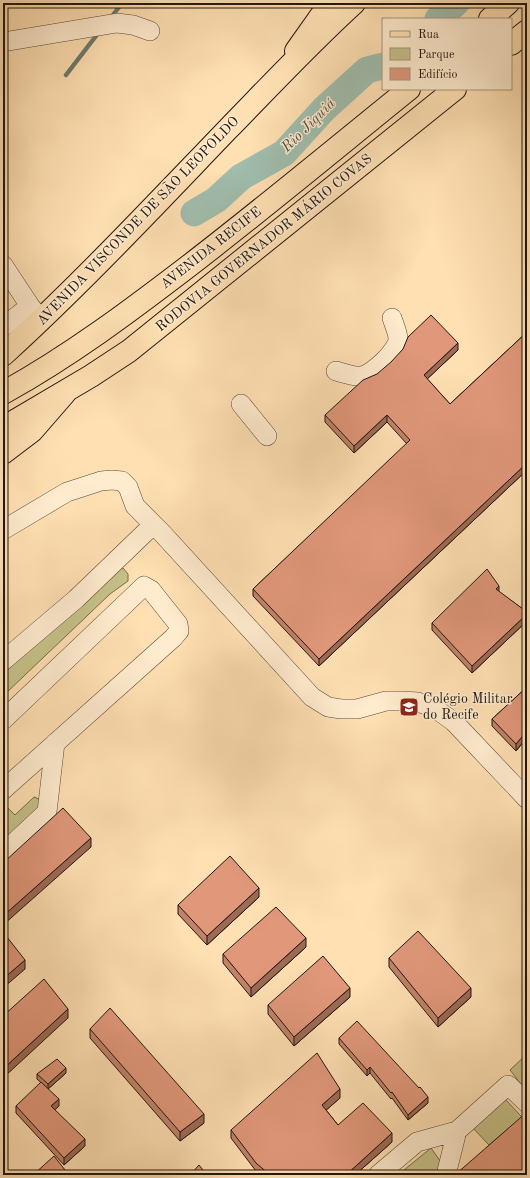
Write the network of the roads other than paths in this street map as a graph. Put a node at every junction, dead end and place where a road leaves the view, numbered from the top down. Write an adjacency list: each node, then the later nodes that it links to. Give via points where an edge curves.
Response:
1 (330, 3): 9 (main road, AVENIDA VISCONDE DE SÃO LEOPOLDO)
2 (354, 3): 9 (main road, AVENIDA VISCONDE DE SÃO LEOPOLDO)
3 (508, 3): 4 (main road)
4 (491, 18)
5 (150, 31): 7 (street, via 117,23)
6 (527, 31): 8 (main road)
7 (3, 42)
8 (512, 43)
9 (271, 84): 13 (main road, AVENIDA VISCONDE DE SÃO LEOPOLDO, via 89,274)
10 (408, 90): 19 (main road, AVENIDA RECIFE, via 124,316 40,373)
11 (454, 90): 18 (main road, RODOVIA GOVERNADOR MÁRIO COVAS, via 129,351)
12 (3, 265): 13 (street)
13 (36, 313): 15 (street); 16 (main road, AVENIDA VISCONDE DE SÃO LEOPOLDO)
14 (392, 318): 17 (street, via 398,340 395,349 372,372 362,376)
15 (3, 327)
16 (3, 355)
17 (336, 371)
18 (68, 389): 21 (main road); 23 (main road, via 32,431)
19 (3, 393)
20 (241, 404): 22 (street)
21 (3, 428)
22 (267, 436)
23 (3, 452)
24 (153, 525): 25 (street, via 135,506 126,483 112,480 67,492); 26 (street, via 76,599); 30 (street, via 312,697 328,707 341,709 357,710 386,701 402,701 418,702 436,709 454,722)
25 (3, 530)
26 (3, 661)
27 (3, 720): 28 (street, via 138,590 144,586 151,590 178,624 179,631)
28 (55, 743): 29 (street); 31 (street, via 48,812)
29 (3, 790)
30 (527, 799)
31 (3, 853)
32 (527, 1103): 33 (street, via 508,1084)
33 (457, 1131): 34 (street, via 417,1142); 35 (street)
34 (378, 1175)
35 (446, 1175)

